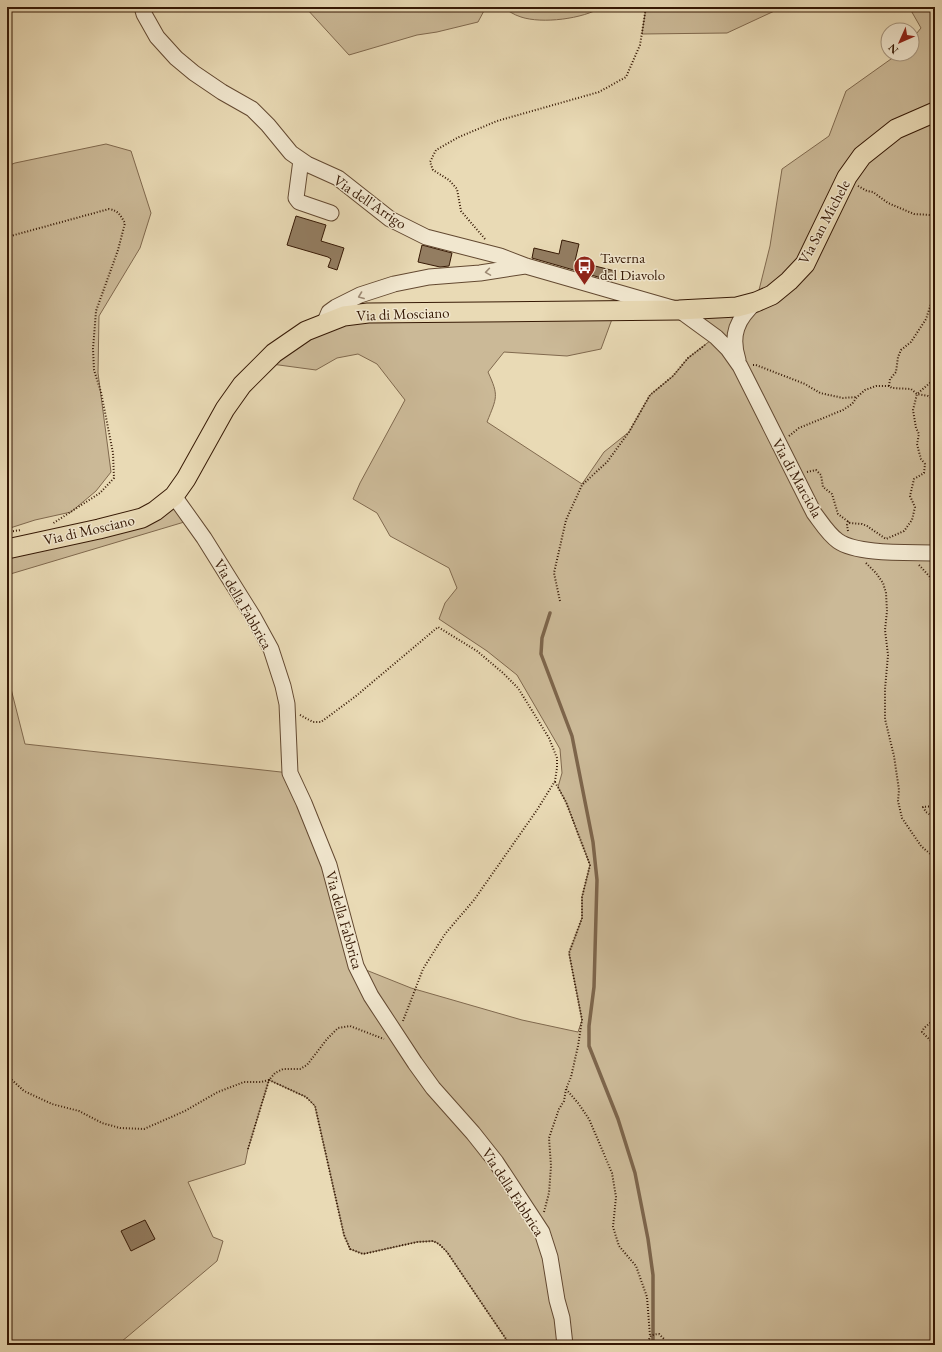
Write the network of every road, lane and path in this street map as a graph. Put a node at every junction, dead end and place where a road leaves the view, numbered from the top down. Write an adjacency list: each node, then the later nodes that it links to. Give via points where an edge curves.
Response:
1 (142, 7): 4 (street, Via dell'Arrigo, via 157,37 176,58 222,92 252,109 291,153)
2 (646, 7): 9 (path, via 640,45 626,77 599,92 497,120 436,150 430,162 433,170 449,180 457,189 461,211)
3 (935, 112): 5 (main road, Via San Michele, via 896,129 862,156)
4 (301, 160): 6 (street, via 296,198 299,202); 10 (street, Via dell'Arrigo, via 338,178 390,218 426,237 500,256)
5 (847, 177): 7 (path, via 854,185 914,214); 12 (main road, Via San Michele, via 805,264 772,295)
6 (331, 213)
7 (935, 213)
8 (7, 237): 25 (path, via 109,208 115,210 125,223 96,311 93,349 94,370 102,392 113,454 114,478 100,492)
9 (486, 239)
10 (526, 266): 13 (street, Via dell'Arrigo); 14 (street, one-way to 14, via 429,277 394,284 336,307 329,312)
11 (935, 299): 18 (path, via 911,342 901,350 896,372 890,379)
12 (756, 302): 13 (main road, Via San Michele, via 737,307); 16 (street, Via di Marciola, via 742,316 734,337 734,349)
13 (679, 310): 14 (main road, Via di Mosciano, via 368,313 344,316); 15 (street, Via di Marciola)
14 (324, 324): 24 (main road, Via di Mosciano, via 306,330 274,352 242,385)
15 (716, 337): 16 (street, Via di Marciola); 31 (path, via 688,358 650,395 629,432 607,462 582,484 566,520 554,573)
16 (740, 366): 20 (path, via 756,365 805,384 820,393 844,398); 22 (street, Via di Marciola)
17 (935, 378): 19 (path)
18 (889, 386): 19 (path, via 911,390); 20 (path, via 876,386 865,390)
19 (917, 394): 21 (path); 23 (path, via 913,417 919,434 919,452 925,464 924,473 914,479 911,488 910,496 915,507 912,520 904,531 886,539 867,526 850,523 838,514 832,494 824,487 821,475 816,470)
20 (857, 397): 22 (path, via 843,410 799,428)
21 (935, 400)
22 (778, 444): 23 (street, Via di Marciola)
23 (794, 474): 27 (street, Via di Marciola, via 814,513 828,531 838,542)
24 (174, 496): 26 (main road, Via di Mosciano, via 142,518); 32 (street, Via della Fabbrica, via 204,538 271,649)
25 (46, 528)
26 (7, 549)
27 (860, 549): 28 (street, Via di Marciola, via 876,552); 36 (path, via 865,561 883,583 886,593 885,630 888,655 885,719 900,790 898,801 902,818 921,846)
28 (911, 552): 29 (street, Via di Marciola); 30 (path, via 930,578)
29 (935, 553)
30 (935, 591)
31 (560, 601)
32 (287, 704): 33 (path, via 313,722 321,722 438,627 477,651 518,688 549,738 557,758); 38 (street, Via della Fabbrica, via 290,773 329,865 356,966 371,996)
33 (555, 781): 38 (path, via 494,873 445,934 422,968); 42 (path, via 566,802 590,865 582,897 582,918 569,953 582,1020)
34 (935, 806): 35 (path, via 923,807)
35 (935, 818)
36 (935, 858)
37 (935, 1019): 39 (path, via 922,1032)
38 (397, 1037): 41 (path, via 385,1039 350,1026 338,1028 307,1065 300,1069 283,1069); 44 (street, Via della Fabbrica, via 433,1088 474,1132)
39 (935, 1043)
40 (7, 1072): 41 (path, via 24,1091 52,1104 79,1111 102,1123 120,1128 144,1129 185,1111 218,1092 244,1082)
41 (269, 1080): 43 (path); 46 (path, via 306,1097 315,1106 344,1235 350,1249 363,1254 417,1242 433,1241 439,1244)
42 (566, 1090): 44 (path, via 549,1138 549,1193 541,1223); 45 (path, via 589,1119 612,1173 616,1197 613,1227 619,1246 636,1266 647,1297)
43 (248, 1149)
44 (542, 1232): 47 (street, Via della Fabbrica, via 550,1257)
45 (650, 1336): 48 (path); 49 (path, via 659,1334)
46 (510, 1345)
47 (565, 1345)
48 (646, 1345)
49 (666, 1345)

